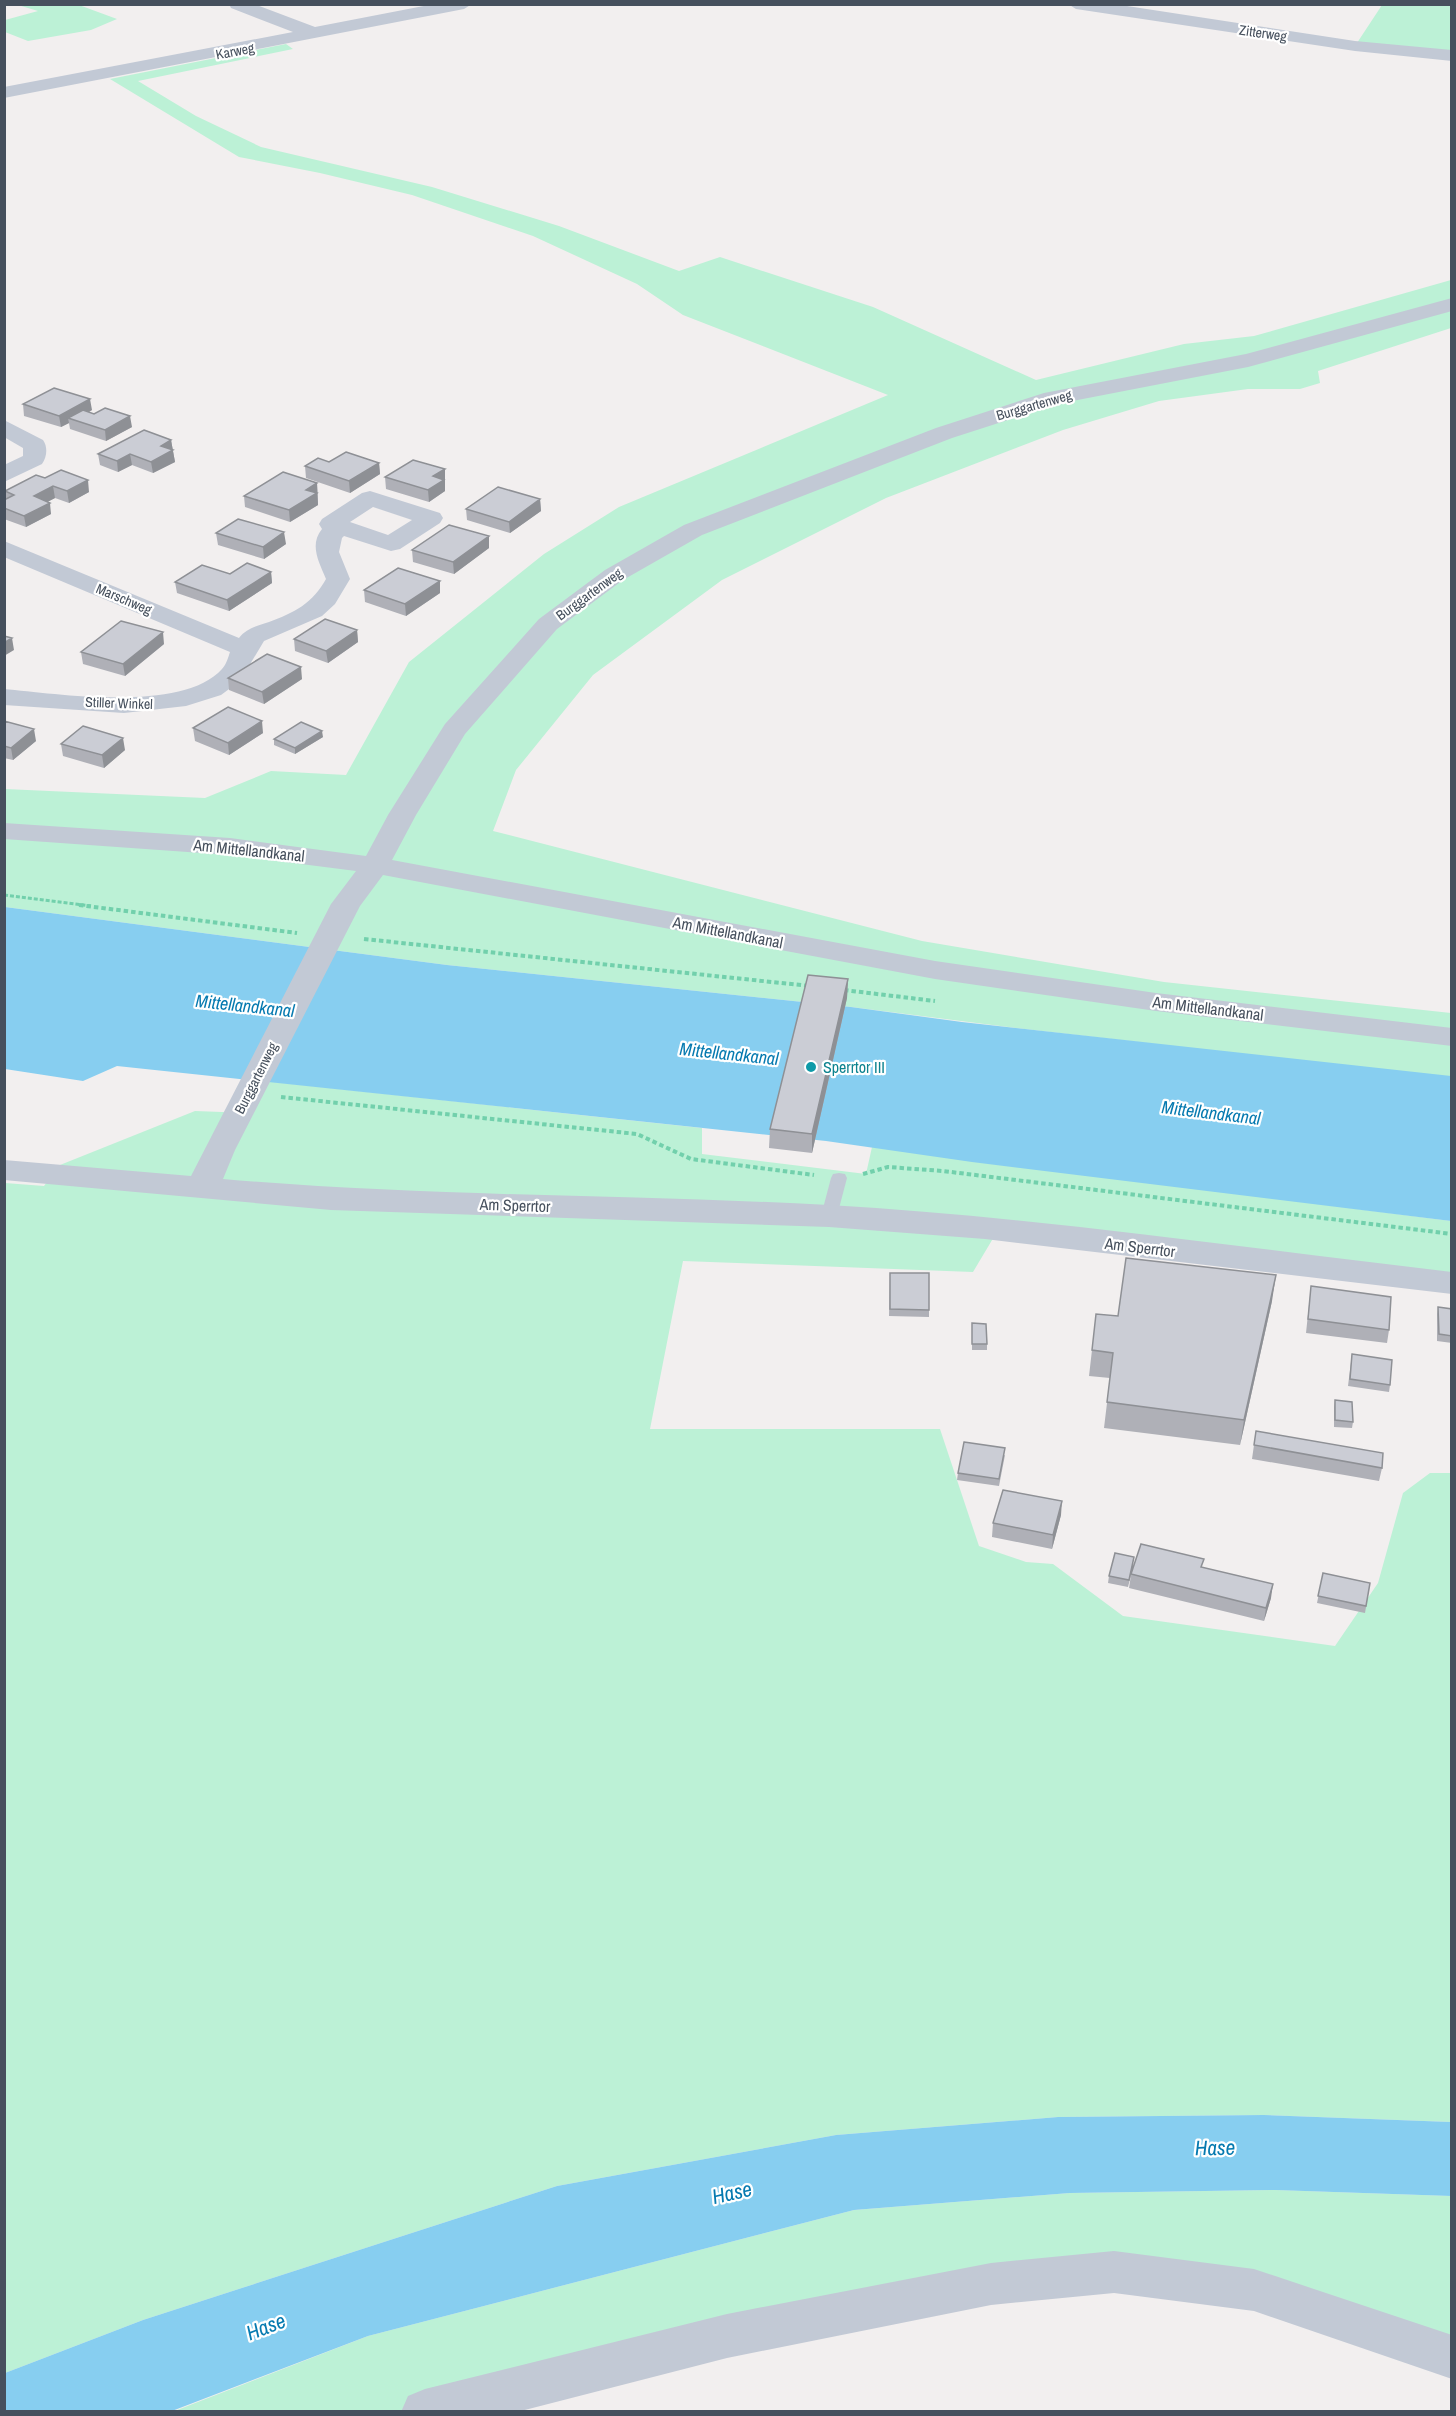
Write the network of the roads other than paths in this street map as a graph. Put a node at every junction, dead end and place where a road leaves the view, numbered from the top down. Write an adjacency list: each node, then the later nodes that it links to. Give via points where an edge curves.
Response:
1 (237, 4): 4 (street)
2 (464, 4): 4 (street, Karweg)
3 (1076, 4): 5 (street, Zitterweg, via 1355,46)
4 (317, 34): 6 (street, Karweg)
5 (1452, 56)
6 (4, 93)
7 (1452, 304): 15 (street, Burggartenweg, via 1248,360 1052,398 944,433 693,530 614,575 548,624 454,730)
8 (4, 427): 9 (street, via 35,445 33,459)
9 (4, 475)
10 (341, 528): 12 (street, Stiller Winkel, via 330,535 327,552 338,579 329,599 303,618 256,635)
11 (4, 548): 12 (street, Marschweg)
12 (244, 649): 13 (street, Stiller Winkel, via 232,675 200,695 161,705)
13 (4, 697)
14 (4, 831): 15 (street, Am Mittellandkanal, via 122,838)
15 (375, 866): 16 (street, Am Mittellandkanal, via 863,958 1164,1003); 19 (street, Burggartenweg, via 346,904 260,1092)
16 (1452, 1037)
17 (4, 1170): 19 (street)
18 (839, 1178): 20 (lane)
19 (202, 1189): 20 (street, Am Sperrtor, via 331,1199)
20 (829, 1216): 21 (street, Am Sperrtor, via 985,1228)
21 (1452, 1283)
22 (1452, 2357): 23 (street, via 1254,2290 1114,2272 991,2284 727,2336)
23 (425, 2412)

